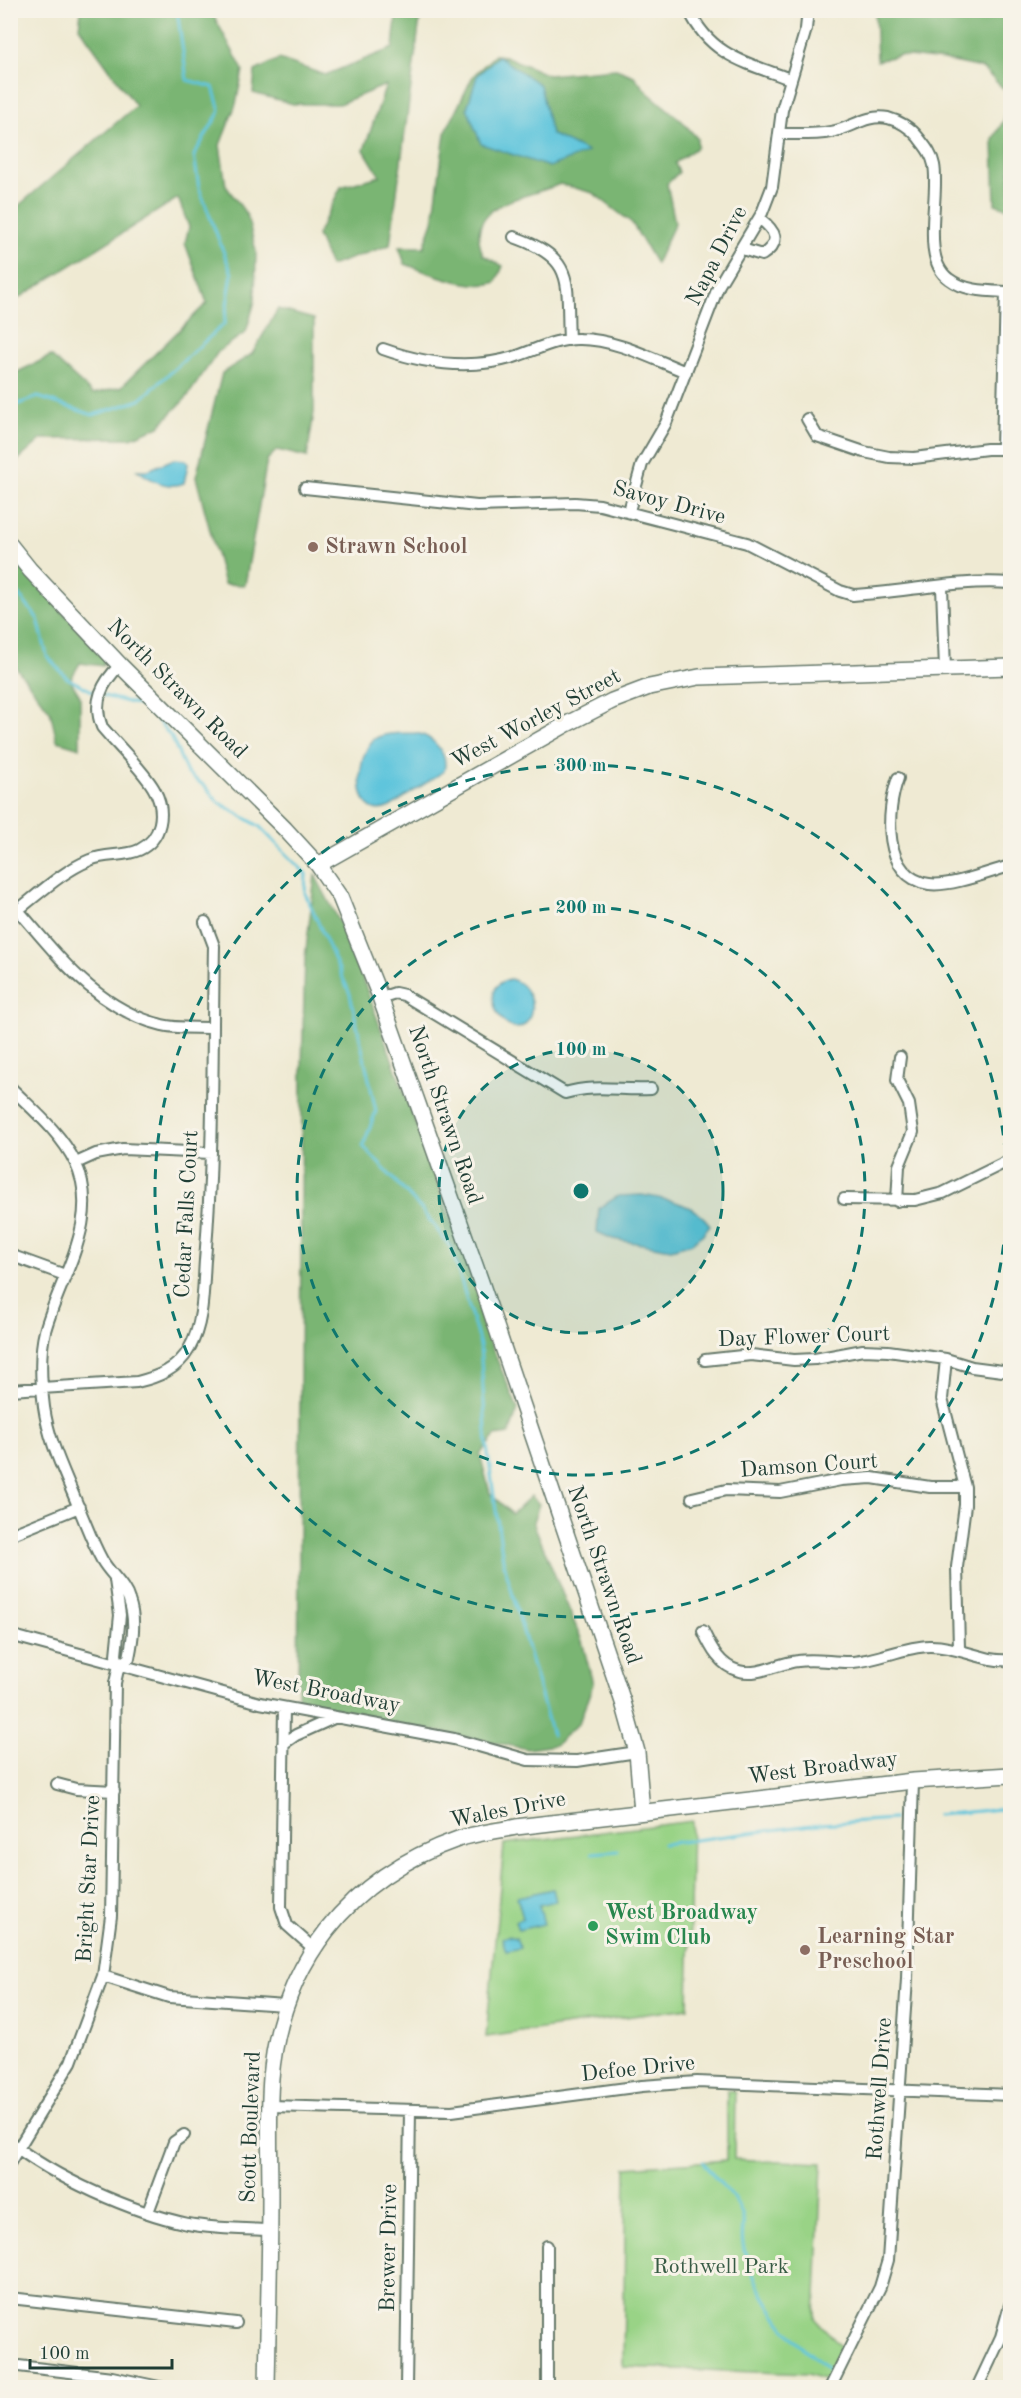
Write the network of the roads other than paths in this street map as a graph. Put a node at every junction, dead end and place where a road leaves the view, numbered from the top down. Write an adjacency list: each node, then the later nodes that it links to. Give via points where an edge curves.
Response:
1 (689, 10): 3 (street, via 708,40 726,55)
2 (808, 10): 3 (street, Napa Drive)
3 (790, 79): 4 (street, Napa Drive)
4 (780, 134): 5 (street, Napa Drive, via 772,187); 8 (street, via 833,132 873,117 903,124 928,148 933,163 933,254 939,268 960,286)
5 (759, 218): 7 (street, Napa Drive); 7 (street, via 771,228 773,248 762,255)
6 (514, 237): 9 (street, via 539,245 562,267)
7 (742, 249): 11 (street, Napa Drive, via 719,285)
8 (1008, 292): 13 (street)
9 (569, 340): 10 (street, via 512,357 470,364 420,360); 11 (street, via 607,343)
10 (383, 349)
11 (686, 372): 15 (street, Napa Drive, via 666,423 642,464)
12 (807, 419): 13 (street, via 817,436 890,457)
13 (1006, 449)
14 (305, 488): 15 (street, Savoy Drive, via 477,506 575,503)
15 (629, 510): 18 (street, Savoy Drive, via 695,532 747,543 853,595)
16 (10, 545): 19 (street, North Strawn Road)
17 (1011, 583): 18 (street, Savoy Drive, via 962,582)
18 (942, 587): 21 (street)
19 (120, 665): 23 (street, North Strawn Road); 25 (street, via 100,691 98,717 102,727 155,790 160,825 152,841 138,851 92,858)
20 (1011, 667): 21 (street, West Worley Street)
21 (945, 669): 23 (street, West Worley Street, via 699,677 649,687 567,724)
22 (898, 778): 24 (street, via 892,795 892,846 905,873 930,885)
23 (318, 865): 27 (street, North Strawn Road, via 340,897)
24 (1011, 866)
25 (14, 905): 28 (street, via 81,982 108,1004 164,1026)
26 (206, 922): 28 (street, Cedar Falls Court, via 214,946)
27 (380, 998): 31 (street, via 395,993 404,995 565,1093 600,1086 624,1091); 56 (street, North Strawn Road, via 485,1294)
28 (213, 1028): 32 (street, Cedar Falls Court)
29 (900, 1057): 36 (street, via 897,1080 909,1104 913,1132 899,1166)
30 (10, 1087): 34 (street, via 65,1145)
31 (651, 1089)
32 (211, 1153): 34 (street, via 115,1149); 42 (street, Cedar Falls Court, via 201,1309 190,1348 180,1361 156,1378)
33 (1011, 1160): 36 (street, via 943,1193)
34 (76, 1163): 38 (street, via 86,1210)
35 (844, 1199): 36 (street)
36 (897, 1201)
37 (10, 1255): 38 (street)
38 (64, 1275): 42 (street, via 45,1332)
39 (946, 1359): 40 (street, Day Flower Court, via 863,1350 815,1359 751,1355); 41 (street, Day Flower Court, via 972,1368); 44 (street, via 942,1399)
40 (705, 1360)
41 (1011, 1372)
42 (42, 1389): 43 (street, Cedar Falls Court); 46 (street, via 50,1435)
43 (10, 1390)
44 (965, 1487): 45 (street, Damson Court, via 930,1487 872,1478 780,1491 726,1490); 50 (street, via 957,1567)
45 (692, 1498)
46 (79, 1507): 47 (street); 52 (street, Bright Star Drive, via 91,1539 115,1580 120,1615 116,1655)
47 (10, 1535)
48 (703, 1631): 50 (street, via 719,1659 728,1666 752,1672 798,1661 853,1662 905,1648)
49 (10, 1635): 52 (street, West Broadway)
50 (959, 1648): 51 (street, via 1000,1661)
51 (1011, 1660)
52 (119, 1665): 53 (street, West Broadway); 60 (street, Bright Star Drive, via 115,1683)
53 (284, 1708): 54 (street, West Broadway); 55 (street)
54 (336, 1717): 55 (street); 56 (street, West Broadway, via 454,1739 528,1760 577,1761)
55 (283, 1744): 62 (street, via 281,1907 286,1925)
56 (637, 1752): 61 (street, North Strawn Road)
57 (1011, 1775): 58 (street, West Broadway)
58 (913, 1781): 61 (street, West Broadway); 65 (street, Rothwell Drive)
59 (57, 1784): 60 (street, via 76,1790)
60 (114, 1791): 63 (street, Bright Star Drive, via 111,1916)
61 (642, 1812): 62 (street, Wales Drive, via 516,1827 460,1838 430,1850 406,1861 357,1896)
62 (313, 1948): 64 (street, Scott Boulevard)
63 (103, 1976): 64 (street, via 169,1997); 71 (street, Bright Star Drive, via 71,2062)
64 (285, 2005): 67 (street, Scott Boulevard, via 274,2054)
65 (900, 2090): 66 (street, Defoe Drive); 68 (street, Defoe Drive, via 697,2082 452,2111); 85 (street, Rothwell Drive, via 888,2260 880,2287)
66 (1011, 2095)
67 (270, 2106): 68 (street, Defoe Drive); 74 (street, Scott Boulevard)
68 (410, 2110): 83 (street, Brewer Drive)
69 (184, 2135): 73 (street, via 174,2142)
70 (10, 2142): 71 (street)
71 (20, 2149): 72 (street, Bright Star Drive); 73 (street, via 87,2188)
72 (10, 2162)
73 (148, 2212): 74 (street, via 187,2224)
74 (270, 2230): 80 (street, Scott Boulevard)
75 (547, 2246): 84 (street)
76 (10, 2298): 78 (street)
77 (1011, 2305): 81 (street)
78 (236, 2323)
79 (10, 2365): 82 (street, via 112,2377)
80 (265, 2386)
81 (980, 2387)
82 (164, 2388)
83 (406, 2388)
84 (547, 2388)
85 (830, 2388)

